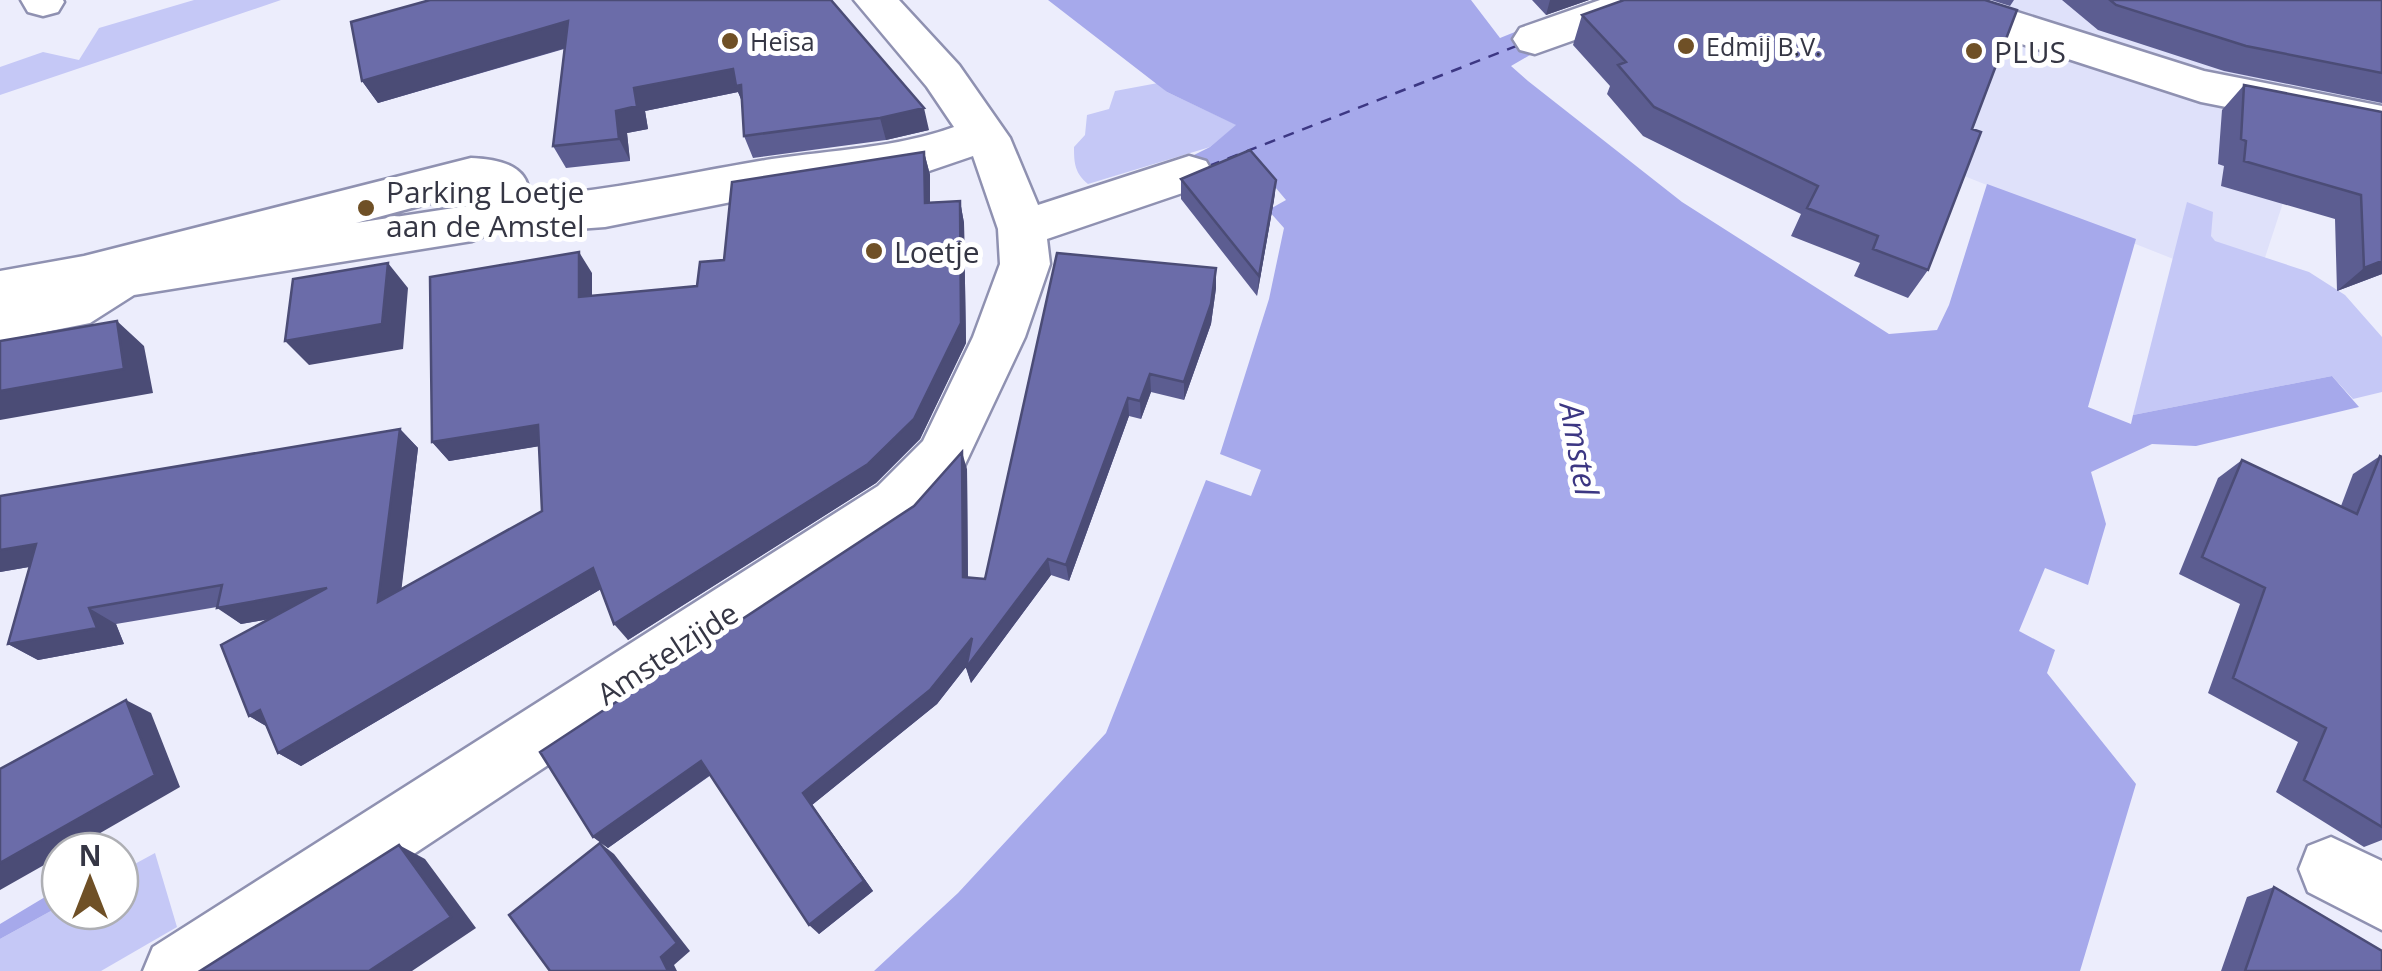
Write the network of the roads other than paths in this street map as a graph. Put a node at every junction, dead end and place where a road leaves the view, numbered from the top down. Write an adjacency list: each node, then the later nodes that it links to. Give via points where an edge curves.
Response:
1 (875, 0): 6 (street, Amstelzijde, via 943,76)
2 (1644, 0): 4 (street)
3 (1932, 0): 5 (street, via 2200,86)
4 (1535, 38)
5 (2382, 122)
6 (983, 134): 8 (street, via 929,154 605,210 535,214); 9 (street, Amstelzijde)
7 (1189, 173): 9 (street)
8 (502, 204): 10 (street, via 501,181 471,176 84,276); 11 (street, via 472,223 123,278 72,309)
9 (1022, 229): 12 (street, Amstelzijde, via 1025,264 999,337 942,456 898,503)
10 (0, 291)
11 (0, 321)
12 (177, 971)

